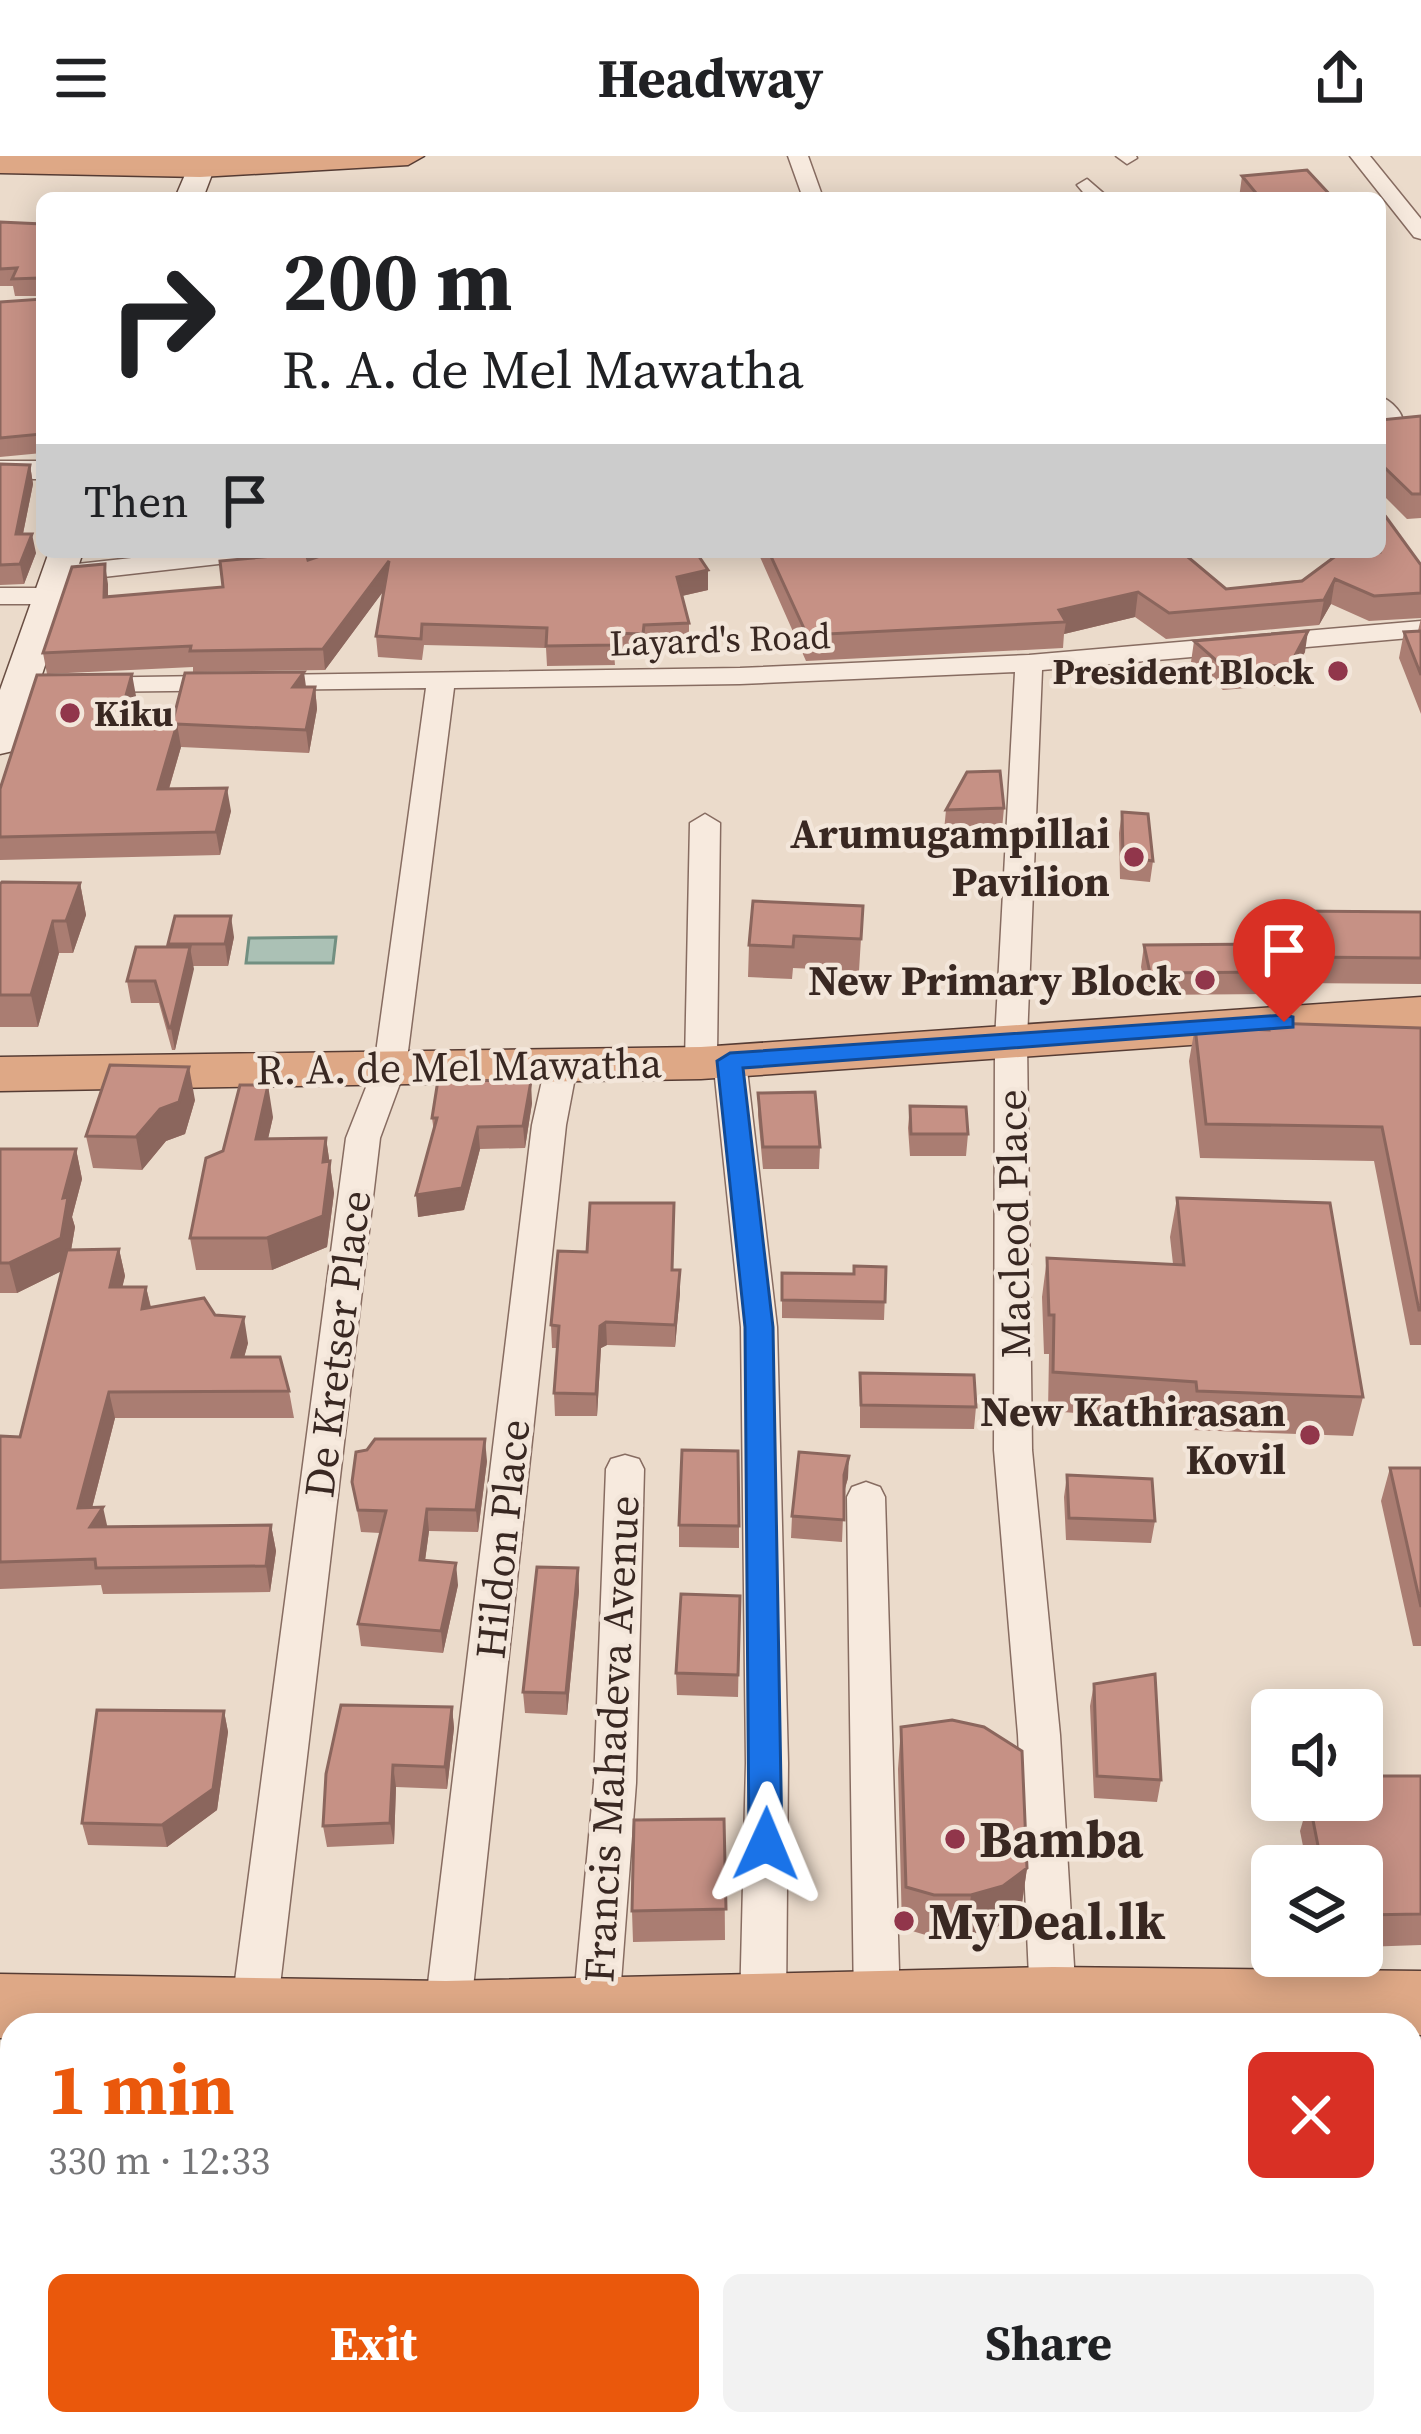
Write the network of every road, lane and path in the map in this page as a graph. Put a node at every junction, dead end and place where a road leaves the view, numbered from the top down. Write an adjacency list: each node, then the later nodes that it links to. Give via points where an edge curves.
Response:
1 (164, 156): 7 (highway)
2 (302, 156): 7 (highway)
3 (408, 156): 7 (highway)
4 (798, 156): 8 (street)
5 (1360, 156): 9 (street)
6 (0, 163): 7 (highway)
7 (200, 169)
8 (812, 192)
9 (1419, 229): 10 (street)
10 (1386, 230)
11 (1386, 416): 12 (street)
12 (1421, 418)
13 (0, 470): 14 (street)
14 (36, 470)
15 (201, 558): 16 (street)
16 (59, 574): 17 (street); 21 (main road)
17 (0, 596)
18 (1421, 629): 19 (street, Layard's Road)
19 (1029, 663): 20 (street, Layard's Road); 25 (street, Macleod Place)
20 (441, 682): 21 (street, Layard's Road); 27 (street, De Kretser Place)
21 (29, 691): 22 (main road)
22 (0, 742)
23 (705, 823): 26 (street)
24 (1421, 1013): 25 (highway, R. A. de Mel Mawatha)
25 (1011, 1040): 26 (highway, R. A. de Mel Mawatha); 32 (street, Macleod Place, via 1013,1450)
26 (715, 1062): 28 (highway, R. A. de Mel Mawatha); 36 (street, via 759,1327)
27 (390, 1067): 28 (highway, R. A. de Mel Mawatha); 29 (highway, R. A. de Mel Mawatha); 38 (street, De Kretser Place, via 363,1138)
28 (561, 1067): 40 (street, Hildon Place)
29 (0, 1074)
30 (625, 1469): 37 (street, Francis Mahadeva Avenue, via 615,1784)
31 (866, 1497): 34 (street)
32 (1053, 1999): 33 (highway); 34 (highway)
33 (1421, 2003)
34 (877, 2004): 36 (highway)
35 (0, 2006): 38 (highway)
36 (763, 2006): 37 (highway)
37 (596, 2009): 41 (highway)
38 (254, 2012): 39 (highway)
39 (281, 2013)
40 (447, 2013)
41 (536, 2013)

